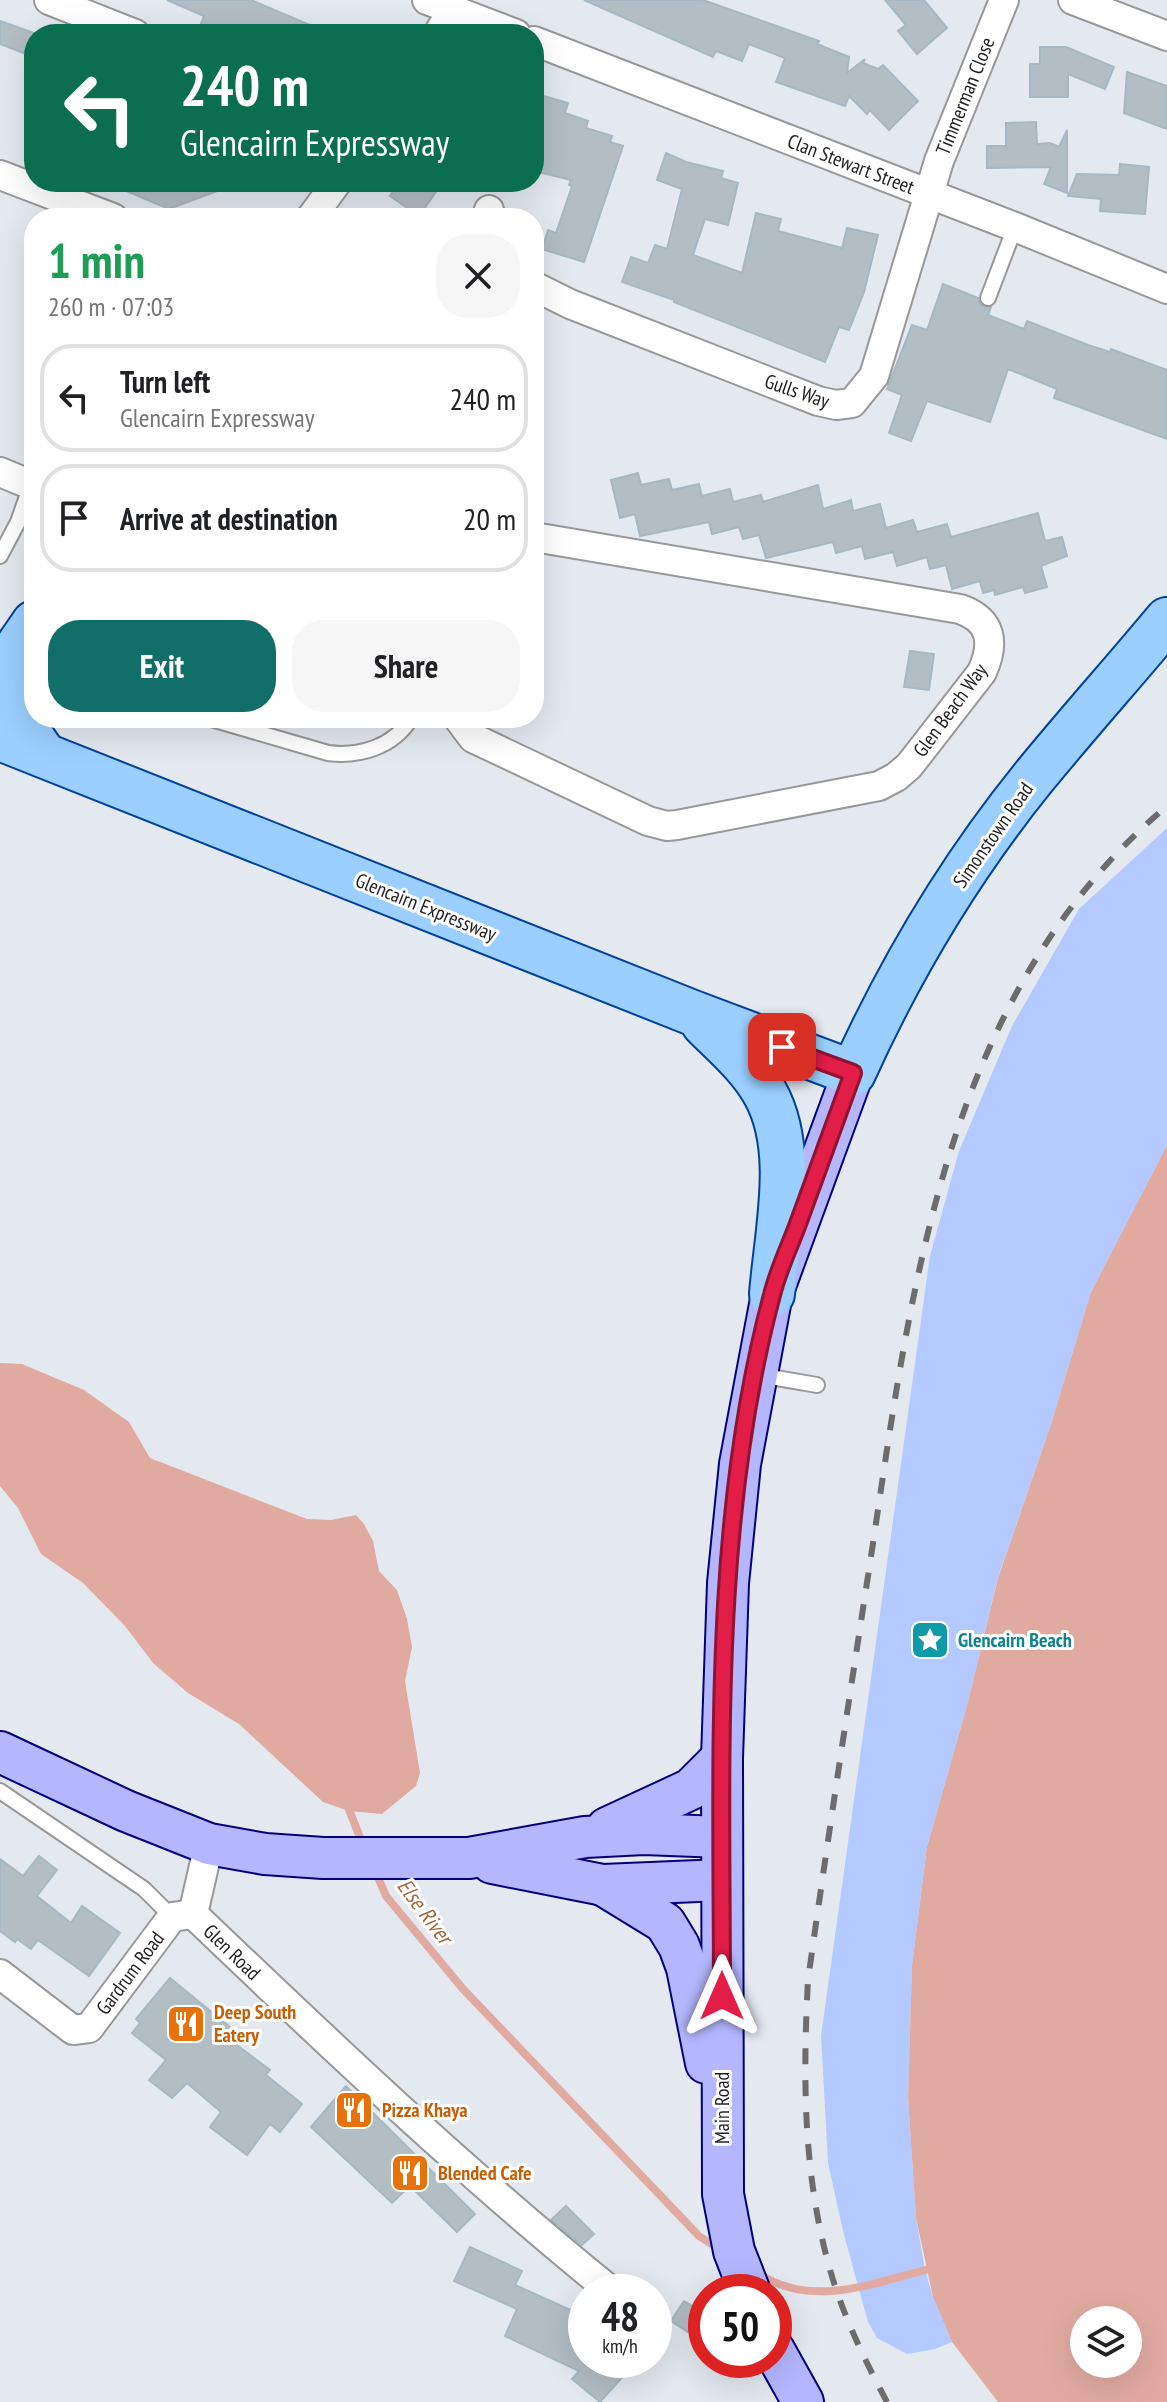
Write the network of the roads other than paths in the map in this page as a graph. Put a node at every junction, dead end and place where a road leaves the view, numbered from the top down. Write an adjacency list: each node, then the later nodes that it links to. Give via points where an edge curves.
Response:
1 (49, 0): 5 (street)
2 (1004, 0): 13 (street, Timmerman Close)
3 (1073, 0): 8 (street)
4 (440, 4): 6 (street); 7 (street)
5 (110, 24)
6 (439, 24)
7 (491, 24)
8 (1167, 36)
9 (544, 45): 13 (street, Clan Stewart Street)
10 (0, 175): 11 (street)
11 (24, 184)
12 (45, 192): 14 (street)
13 (930, 194): 15 (street, Clan Stewart Street); 17 (street, Gulls Way, via 874,376 852,403 818,401)
14 (87, 208)
15 (1015, 227): 16 (street, Clan Stewart Street); 18 (lane)
16 (1167, 289)
17 (544, 291)
18 (988, 298)
19 (0, 472): 20 (street)
20 (24, 481)
21 (24, 507): 23 (lane)
22 (544, 539): 32 (street, Glen Beach Way, via 960,609 984,624 989,657 896,777 879,786 677,825 648,821 473,738)
23 (0, 556)
24 (24, 618): 27 (street)
25 (1167, 620): 36 (main road, Simonstown Road, via 1032,779 984,845 923,937)
26 (24, 639): 28 (main road, via 4,678 6,695)
27 (0, 651)
28 (24, 726)
29 (25, 728): 34 (main road)
30 (262, 728): 31 (lane, via 348,756 380,746)
31 (403, 728)
32 (466, 728)
33 (0, 738): 34 (main road, Glencairn Expressway)
34 (44, 755): 35 (main road, Glencairn Expressway)
35 (693, 1013): 36 (main road, Glencairn Expressway); 37 (main road, via 748,1069 777,1119 783,1180)
36 (853, 1073): 37 (main road, Main Road)
37 (772, 1294): 38 (main road, Main Road)
38 (755, 1374): 39 (lane); 41 (main road, Main Road, via 728,1583)
39 (817, 1385)
40 (0, 1752): 45 (main road)
41 (722, 1758): 43 (main road, via 691,1789); 44 (main road, Main Road)
42 (0, 1791): 49 (lane, Glen Road)
43 (585, 1837): 44 (main road); 46 (main road)
44 (722, 1837): 47 (main road, Main Road)
45 (209, 1844): 46 (main road, via 323,1858); 49 (street, Glen Road)
46 (469, 1858): 48 (main road)
47 (722, 1880): 48 (main road); 51 (main road, Main Road)
48 (603, 1885): 51 (main road, via 665,1923 679,1946)
49 (183, 1916): 50 (street, Gardrum Road, via 89,2028 73,2030); 52 (street, Glen Road)
50 (0, 1974)
51 (722, 2137): 53 (main road, Main Road, via 723,2194)
52 (590, 2274)
53 (743, 2274)
54 (790, 2378): 55 (main road)
55 (803, 2402)

